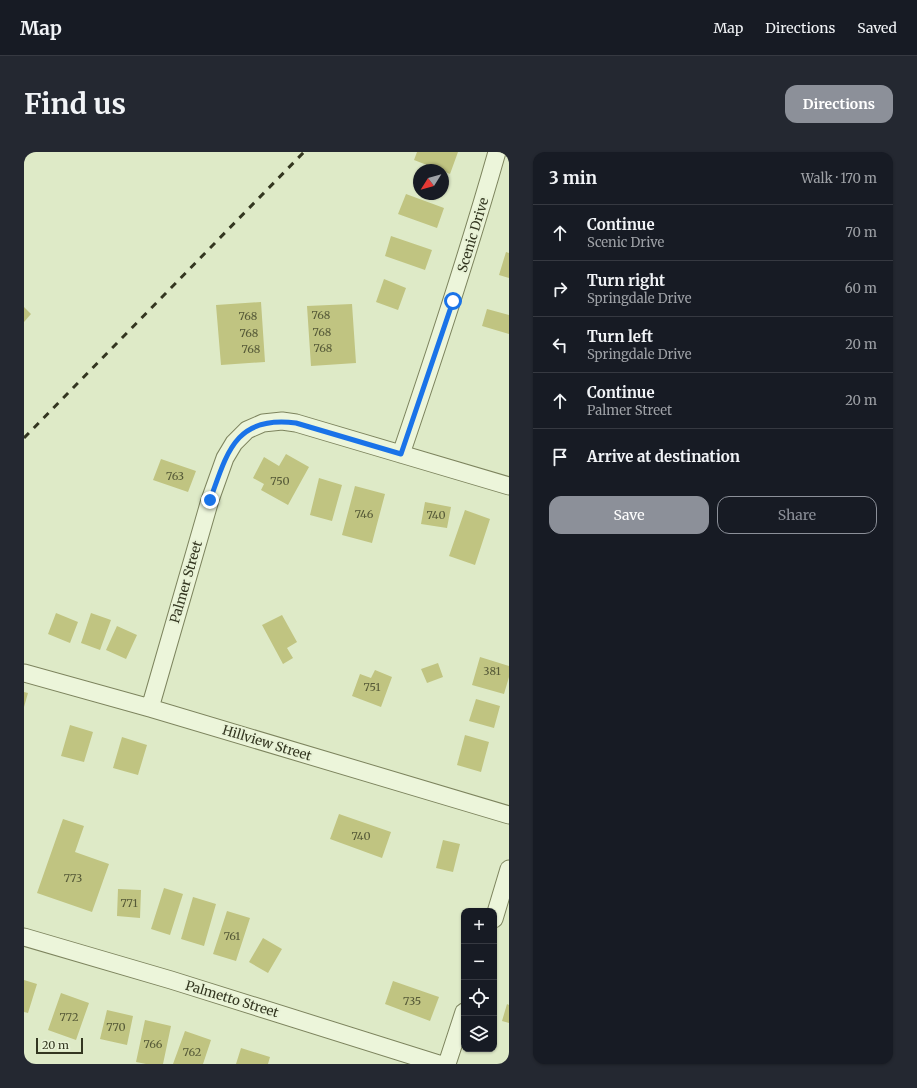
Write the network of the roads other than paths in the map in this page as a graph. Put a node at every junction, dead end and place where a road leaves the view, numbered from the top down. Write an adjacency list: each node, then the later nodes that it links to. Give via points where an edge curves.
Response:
1 (497, 152): 2 (street, Scenic Drive, via 453,301)
2 (401, 454): 3 (street, Palmer Street); 5 (street, Palmer Street, via 282,421 264,423 247,430 234,443 225,458 210,500)
3 (509, 486)
4 (24, 673): 5 (street, Hillview Street)
5 (150, 708): 6 (street, Hillview Street)
6 (509, 815)
7 (509, 869): 8 (street)
8 (497, 909)
9 (24, 937): 11 (street, Palmetto Street)
10 (463, 1016): 12 (street)
11 (439, 1064)
12 (447, 1064)

